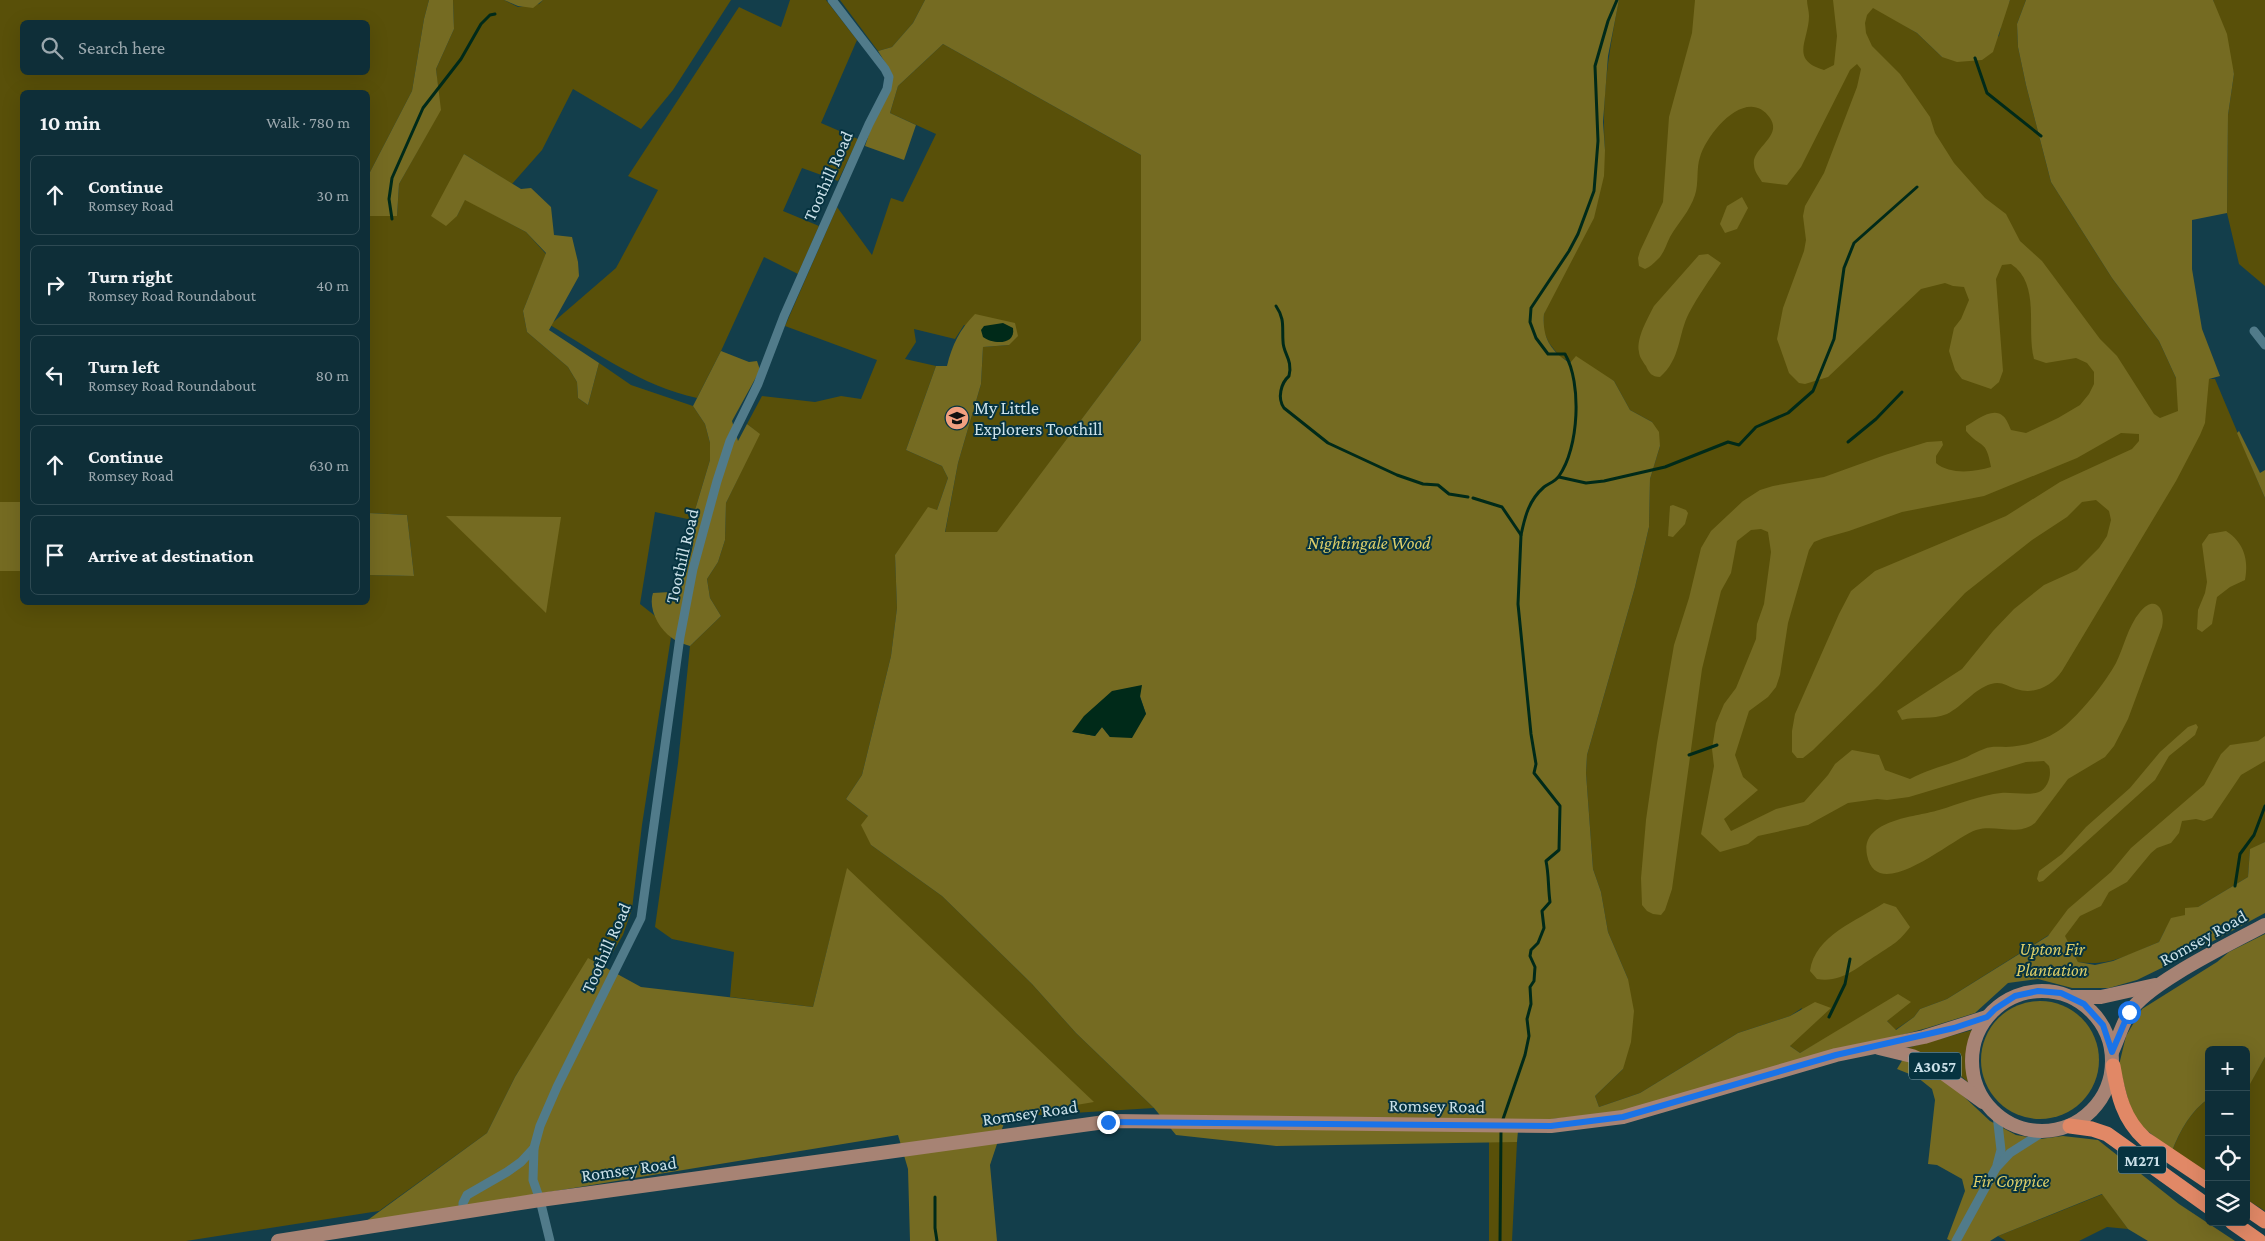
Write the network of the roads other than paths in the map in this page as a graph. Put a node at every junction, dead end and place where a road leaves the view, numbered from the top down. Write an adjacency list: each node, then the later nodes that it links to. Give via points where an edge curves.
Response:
1 (832, 0): 14 (street, Toothill Road, via 886,69 889,77 887,88 730,441 693,569 680,637 641,918 557,1087)
2 (2254, 331): 3 (street)
3 (2265, 345)
4 (2265, 925): 5 (main road, Romsey Road)
5 (2160, 984): 6 (main road, Romsey Road, via 2109,995); 9 (main road, Romsey Road, via 2129,1012)
6 (2072, 997): 7 (main road, via 2049,991 2026,992 2005,1002); 9 (main road, via 2084,1004 2103,1025)
7 (1987, 1017): 8 (main road, Romsey Road / A3057, via 1924,1037); 10 (main road, via 1975,1040 1972,1067 1976,1086)
8 (1875, 1046): 10 (main road, Romsey Road / A3057, via 1932,1065); 17 (main road, Romsey Road / A3057, via 1623,1117 1569,1124 1112,1121)
9 (2113, 1059): 12 (main road, via 2108,1085 2100,1102 2092,1112); 16 (highway, M271, via 2122,1108 2136,1131)
10 (1986, 1103): 11 (main road)
11 (1997, 1115): 13 (main road, via 2018,1128); 15 (street, via 2000,1150)
12 (2070, 1126): 13 (main road); 18 (highway, M271, via 2107,1134)
13 (2043, 1132): 15 (street, via 2010,1153)
14 (534, 1148): 17 (street, Toothill Road, via 533,1180); 20 (street, Toothill Road, via 507,1172 467,1195)
15 (1996, 1168): 25 (street)
16 (2208, 1181)
17 (540, 1200): 20 (main road, Romsey Road / A3057); 24 (street, Toothill Road)
18 (2205, 1204)
19 (2250, 1211): 21 (highway)
20 (463, 1213): 23 (main road, Romsey Road / A3057)
21 (2265, 1220)
22 (2238, 1226): 26 (highway)
23 (278, 1241)
24 (550, 1241)
25 (1956, 1241)
26 (2260, 1241)

